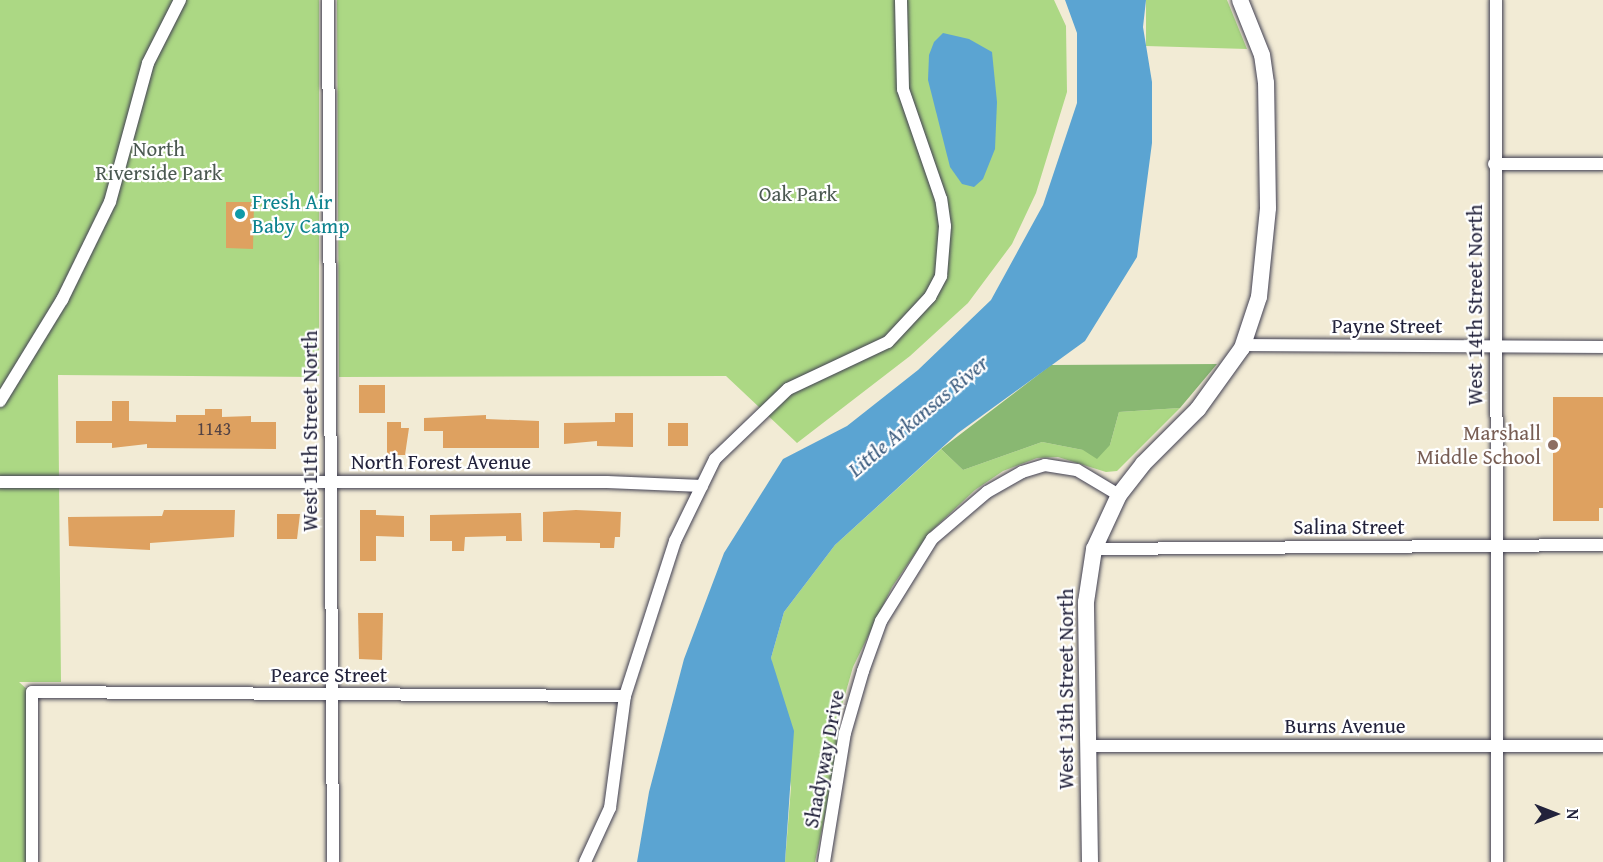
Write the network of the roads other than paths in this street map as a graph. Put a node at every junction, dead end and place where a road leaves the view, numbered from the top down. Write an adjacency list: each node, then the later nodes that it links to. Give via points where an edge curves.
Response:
1 (180, 0): 11 (street, via 148,63 110,201 62,300)
2 (328, 0): 13 (street, West 11th Street North)
3 (901, 0): 14 (street, via 903,89 938,189 945,226 941,276 930,297 888,342 788,389 761,411 715,459)
4 (1240, 0): 8 (street, West 13th Street North, via 1262,55 1268,113 1265,255 1259,297)
5 (1496, 0): 6 (street, West 14th Street North)
6 (1494, 164): 7 (street); 9 (street, West 14th Street North)
7 (1603, 164)
8 (1243, 345): 9 (street, Payne Street); 15 (street, West 13th Street North, via 1198,410 1143,464)
9 (1495, 346): 10 (street, Payne Street); 17 (street, West 14th Street North)
10 (1603, 347)
11 (0, 400)
12 (0, 482): 13 (street, North Forest Avenue)
13 (330, 482): 14 (street, North Forest Avenue); 19 (street, West 11th Street North)
14 (702, 486): 20 (street, via 675,541)
15 (1119, 495): 18 (street, West 13th Street North); 27 (street, Shadyway Drive, via 1077,470 1045,465 1022,472 987,492 932,539 881,621 863,671 845,734)
16 (1603, 545): 17 (street, Salina Street)
17 (1496, 546): 18 (street, Salina Street); 22 (street, West 14th Street North)
18 (1094, 549): 21 (street, West 13th Street North, via 1086,602)
19 (332, 695): 20 (street, Pearce Street); 24 (street, Pearce Street, via 32,692); 25 (street, West 11th Street North)
20 (625, 696): 26 (street, via 610,808)
21 (1087, 746): 22 (street, Burns Avenue); 28 (street, West 13th Street North)
22 (1497, 746): 23 (street, Burns Avenue); 29 (street, West 14th Street North)
23 (1603, 746)
24 (32, 862)
25 (333, 862)
26 (585, 862)
27 (824, 862)
28 (1090, 862)
29 (1497, 862)

